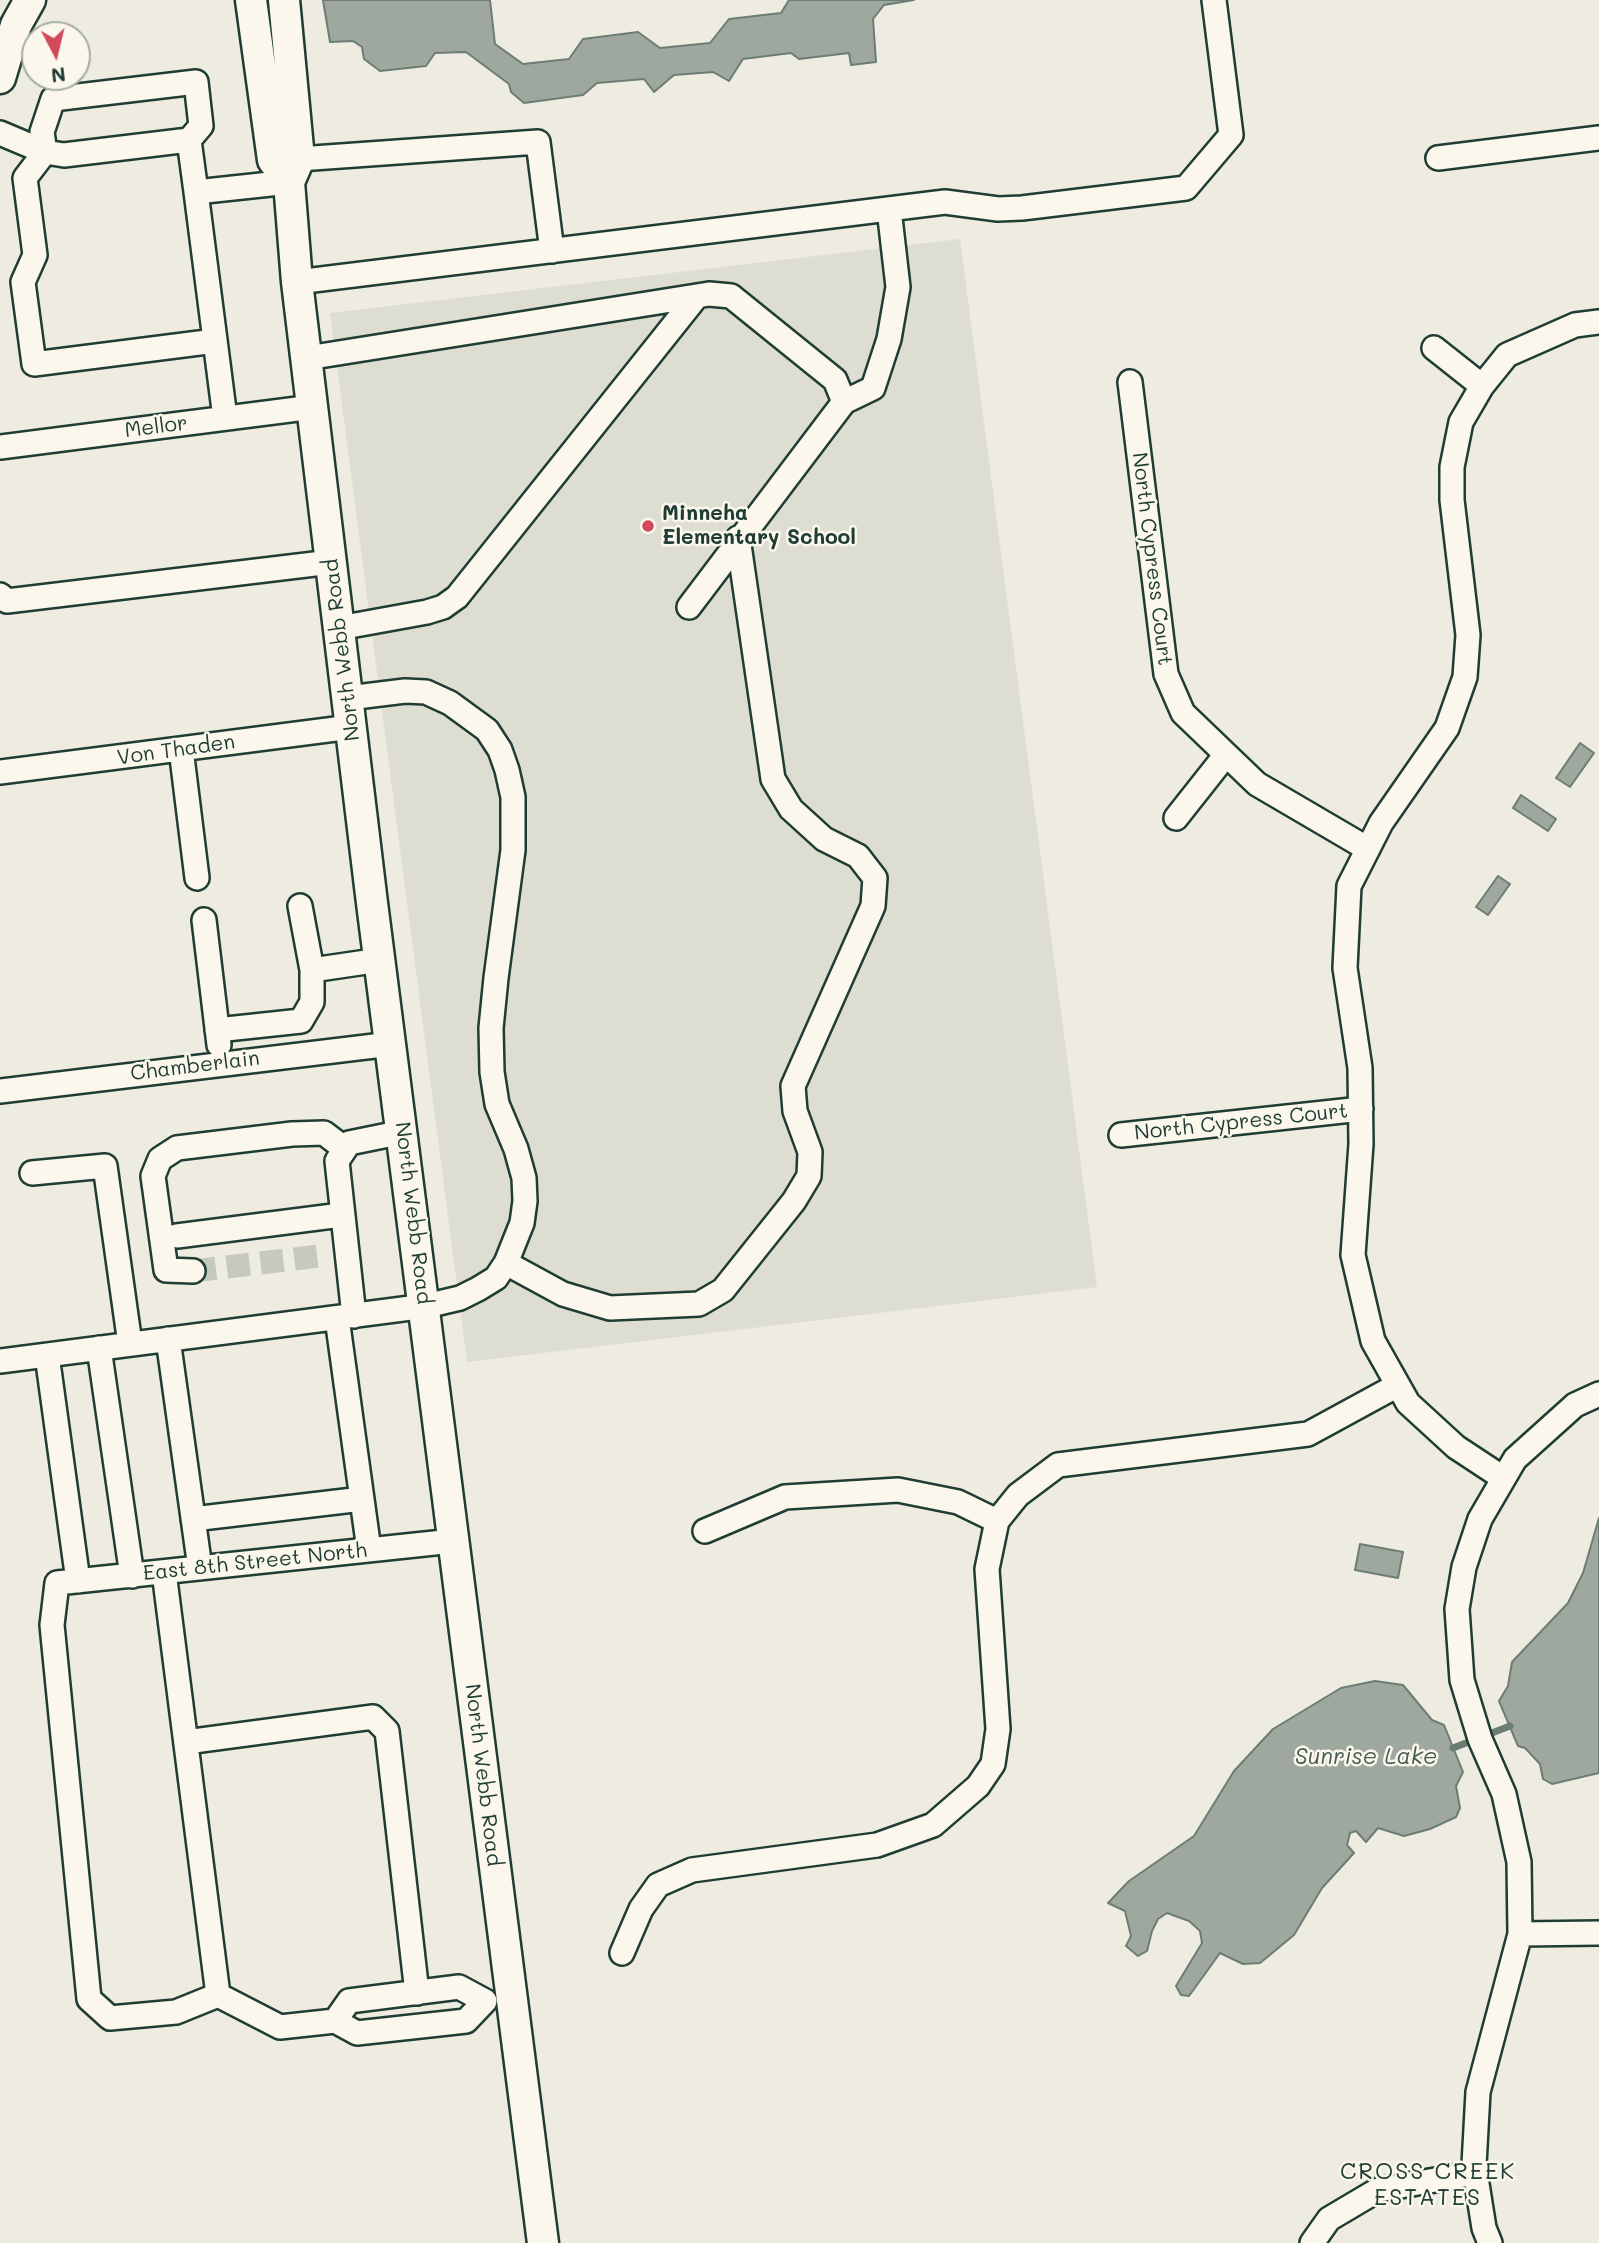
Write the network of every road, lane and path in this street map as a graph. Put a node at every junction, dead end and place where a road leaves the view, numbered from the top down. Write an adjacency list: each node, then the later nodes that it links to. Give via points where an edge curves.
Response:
1 (30, 0): 5 (main road, via 16,25)
2 (251, 0): 11 (main road, North Webb Road, via 273,160)
3 (284, 0): 11 (main road, North Webb Road)
4 (1214, 0): 13 (street, via 1231,135 1186,188 1034,208 945,202)
5 (0, 78)
6 (0, 133): 9 (street)
7 (1599, 138): 10 (street)
8 (189, 140): 9 (street); 9 (street, via 201,126 196,82 54,99); 12 (street)
9 (41, 156): 18 (street, via 25,178 35,255 23,282 34,364)
10 (1438, 158)
11 (294, 170): 12 (street); 14 (street, via 538,142); 15 (main road, North Webb Road)
12 (196, 192): 18 (street)
13 (889, 209): 14 (street); 23 (street, via 898,287 889,339 873,388)
14 (552, 251): 15 (street)
15 (298, 282): 20 (main road, North Webb Road)
16 (697, 296): 20 (street); 23 (street, via 731,296 835,380); 31 (street, via 457,597 427,612)
17 (1599, 322): 22 (street, via 1575,325 1507,355)
18 (215, 341): 25 (street)
19 (1434, 348): 22 (street)
20 (307, 358): 24 (main road, North Webb Road)
21 (1130, 382): 34 (street, North Cypress Court, via 1166,674 1183,713)
22 (1482, 386): 37 (street, via 1461,422 1452,467 1468,635 1465,677 1447,728)
23 (844, 402): 27 (street)
24 (313, 407): 25 (street, Mellor); 28 (main road, North Webb Road)
25 (225, 418): 26 (street, Mellor)
26 (0, 447)
27 (738, 538): 30 (street); 54 (street, via 773,779 791,809 824,839 858,856 875,878 873,906 793,1086 794,1111 810,1152 809,1176 723,1290 699,1304 610,1308 563,1294)
28 (331, 562): 29 (street, via 7,601); 31 (main road, North Webb Road)
29 (0, 595)
30 (689, 607)
31 (339, 628): 32 (main road, North Webb Road)
32 (349, 713): 33 (street, Von Thaden); 41 (main road, North Webb Road); 54 (street, Von Thaden, via 405,691 426,692 487,730 507,770 513,797 513,850 496,978 492,1072 497,1104 524,1178 525,1201 522,1223)
33 (181, 750): 35 (street, Von Thaden); 38 (street)
34 (1225, 756): 36 (street); 37 (street, North Cypress Court, via 1256,784)
35 (0, 772)
36 (1176, 818)
37 (1368, 849): 47 (street, via 1349,886 1345,968 1360,1068)
38 (197, 878)
39 (300, 906): 42 (street)
40 (204, 920): 43 (street)
41 (380, 960): 42 (street); 44 (main road, North Webb Road)
42 (312, 970): 43 (street, via 312,1002 301,1021)
43 (217, 1030): 45 (street)
44 (391, 1044): 45 (street, Chamberlain); 48 (main road, North Webb Road)
45 (221, 1062): 46 (street, Chamberlain)
46 (0, 1091)
47 (1361, 1109): 49 (street, North Cypress Court); 63 (street, via 1353,1255 1373,1341)
48 (403, 1132): 50 (street, via 349,1143); 56 (main road, North Webb Road)
49 (1121, 1135)
50 (345, 1149): 52 (street, via 337,1161); 55 (street, via 324,1133 292,1134 177,1148 160,1158 153,1176 166,1270)
51 (32, 1173): 59 (street, via 105,1166)
52 (341, 1215): 53 (street); 57 (street, via 337,1254)
53 (177, 1236)
54 (506, 1262): 56 (street, via 496,1278 478,1289)
55 (193, 1272)
56 (426, 1306): 57 (street); 70 (main road, North Webb Road)
57 (345, 1317): 58 (street); 66 (street)
58 (168, 1339): 59 (street); 67 (street)
59 (130, 1344): 60 (street)
60 (99, 1348): 61 (street); 74 (street)
61 (47, 1355): 62 (street); 75 (street)
62 (0, 1362)
63 (1398, 1385): 65 (street, via 1408,1403 1456,1447); 68 (street, via 1308,1434 1058,1465 1018,1495)
64 (1599, 1394): 65 (street, via 1575,1405 1515,1459)
65 (1503, 1478): 78 (street, via 1480,1519 1464,1567 1457,1609 1462,1680 1480,1739 1504,1794 1519,1862)
66 (362, 1499): 67 (street); 71 (street)
67 (194, 1519): 72 (street)
68 (997, 1521): 69 (street, via 958,1502 898,1490 785,1497); 79 (street, via 987,1569 998,1729 993,1763 978,1786 933,1825 877,1845 692,1870 659,1885 641,1909)
69 (705, 1531)
70 (453, 1541): 71 (street, East 8th Street North); 82 (main road, North Webb Road)
71 (369, 1550): 72 (street, East 8th Street North)
72 (200, 1568): 73 (street, East 8th Street North)
73 (164, 1572): 74 (street, East 8th Street North); 76 (street)
74 (132, 1576): 75 (street, East 8th Street North)
75 (67, 1582): 81 (street, via 52,1625 89,1998 110,2018 176,2012)
76 (186, 1742): 80 (street, via 373,1717 387,1731); 81 (street)
77 (1599, 1933): 78 (street)
78 (1520, 1934): 84 (street, via 1478,2092)
79 (622, 1953)
80 (417, 1993): 82 (street, via 459,1987); 83 (street, via 349,2001)
81 (218, 1995): 83 (street, via 280,2027)
82 (498, 1999): 83 (street, via 466,2021 356,2033); 85 (main road, North Webb Road)
83 (335, 2021)
84 (1475, 2173): 86 (street, via 1378,2190 1329,2219); 87 (street)
85 (543, 2243)
86 (1312, 2243)
87 (1490, 2243)

